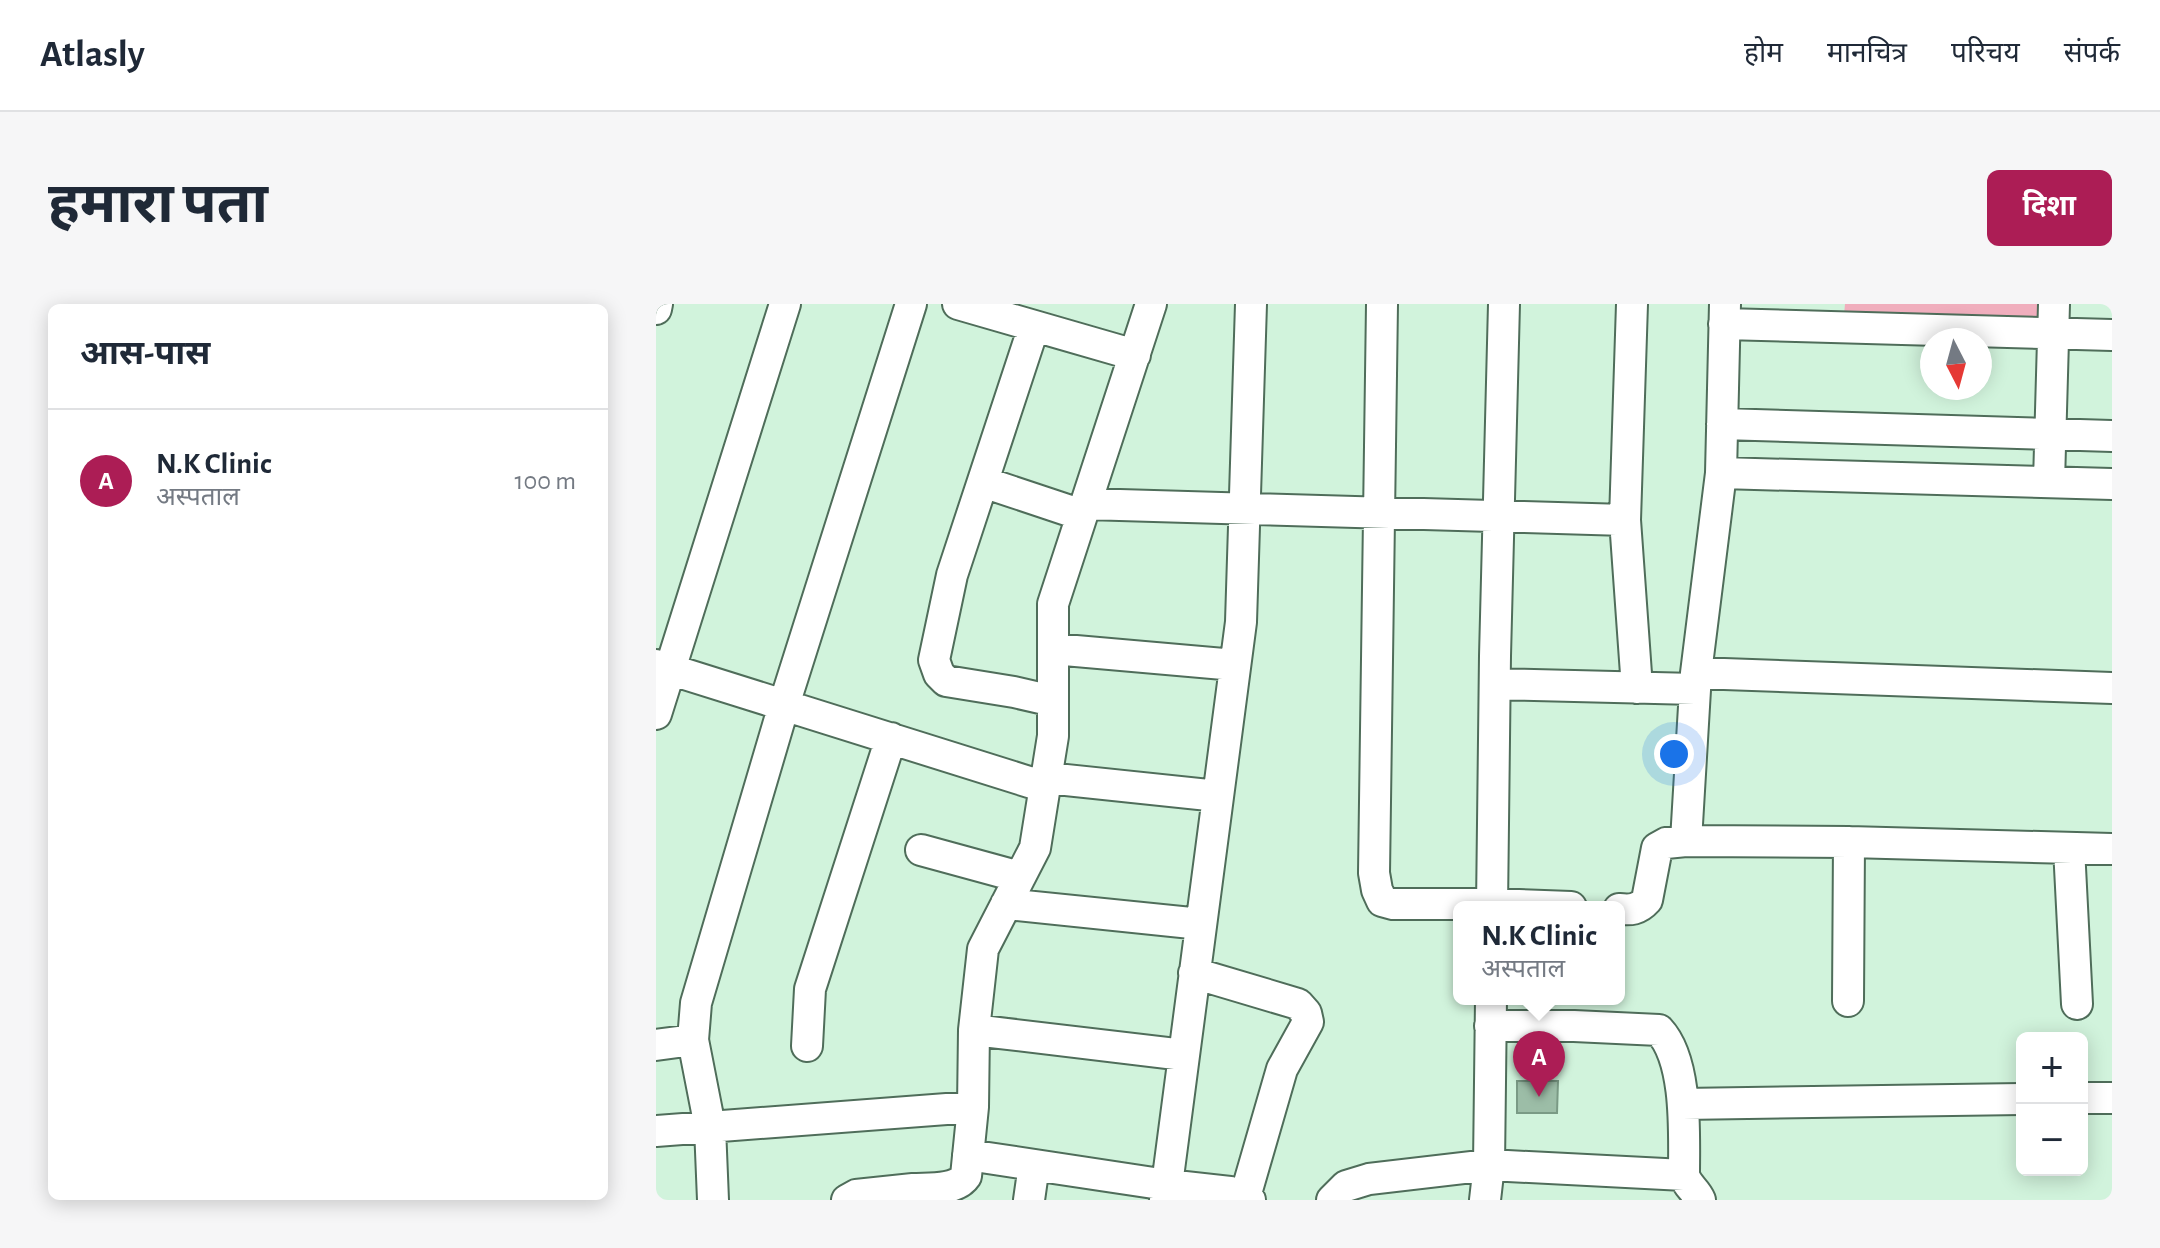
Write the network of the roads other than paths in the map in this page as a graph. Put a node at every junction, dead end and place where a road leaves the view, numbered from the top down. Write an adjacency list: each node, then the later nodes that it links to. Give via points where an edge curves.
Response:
1 (785, 304): 29 (street)
2 (911, 304): 35 (street)
3 (958, 304): 12 (street)
4 (1151, 304): 14 (street)
5 (1251, 304): 22 (street)
6 (1382, 304): 24 (street)
7 (1504, 304): 25 (street)
8 (1632, 304): 26 (street)
9 (1724, 314): 10 (street); 15 (street)
10 (1828, 315): 11 (street)
11 (2054, 319): 13 (street); 16 (street)
12 (1034, 326): 14 (street); 19 (street)
13 (2112, 335)
14 (1135, 355): 23 (street)
15 (1722, 424): 16 (street); 18 (street)
16 (2051, 434): 17 (street); 20 (street)
17 (2112, 436)
18 (1721, 473): 20 (street); 30 (street)
19 (983, 482): 23 (street); 34 (street, via 952,575 934,660 946,681)
20 (2049, 482): 21 (street)
21 (2112, 484)
22 (1244, 509): 23 (street); 24 (street); 28 (street)
23 (1084, 510): 27 (street, via 1053,604)
24 (1378, 513): 25 (street); 47 (street, via 1377,890 1382,901 1393,904)
25 (1499, 516): 26 (street); 31 (street)
26 (1625, 520): 32 (street)
27 (1053, 649): 28 (street); 34 (street)
28 (1235, 665): 39 (street)
29 (663, 667): 35 (street); 36 (street)
30 (1696, 681): 32 (street); 33 (street); 40 (street)
31 (1495, 684): 32 (street); 46 (street)
32 (1637, 688)
33 (2112, 688)
34 (1053, 701): 38 (street)
35 (784, 705): 37 (street); 55 (street, via 696,1003)
36 (656, 714)
37 (891, 738): 38 (street); 57 (street, via 810,989)
38 (1046, 782): 39 (street); 45 (street, via 1035,848)
39 (1218, 796): 49 (street)
40 (1686, 841): 41 (street); 48 (street, via 1657,848 1647,900 1635,910)
41 (1849, 842): 42 (street); 51 (street)
42 (2069, 848): 43 (street); 52 (street)
43 (2112, 849)
44 (921, 850): 45 (street)
45 (1013, 891): 49 (street); 54 (street, via 983,949)
46 (1492, 901)
47 (1453, 905)
48 (1625, 909)
49 (1201, 924): 50 (street)
50 (1194, 973): 58 (street); 72 (street, via 1298,1004 1306,1013 1308,1022 1282,1069)
51 (1848, 1001)
52 (2077, 1004)
53 (1490, 1012): 62 (street, via 1574,1026 1659,1030 1669,1041); 68 (street)
54 (974, 1030): 58 (street); 63 (street)
55 (693, 1040): 56 (street); 64 (street)
56 (656, 1045)
57 (807, 1046)
58 (1184, 1055): 70 (street)
59 (2088, 1098): 60 (street)
60 (2112, 1098)
61 (2016, 1099): 62 (street)
62 (1683, 1104): 69 (street)
63 (973, 1107): 64 (street); 66 (street)
64 (710, 1127): 65 (street); 73 (street)
65 (656, 1131)
66 (968, 1155): 67 (street); 71 (street, via 962,1182)
67 (1034, 1165): 70 (street); 75 (street)
68 (1489, 1165): 69 (street); 76 (street, via 1369,1179 1346,1186); 77 (street)
69 (1692, 1188)
70 (1166, 1192): 72 (street, via 1230,1192)
71 (912, 1195): 74 (street, via 856,1195)
72 (1247, 1199)
73 (713, 1200)
74 (847, 1200)
75 (1029, 1200)
76 (1332, 1200)
77 (1485, 1200)

